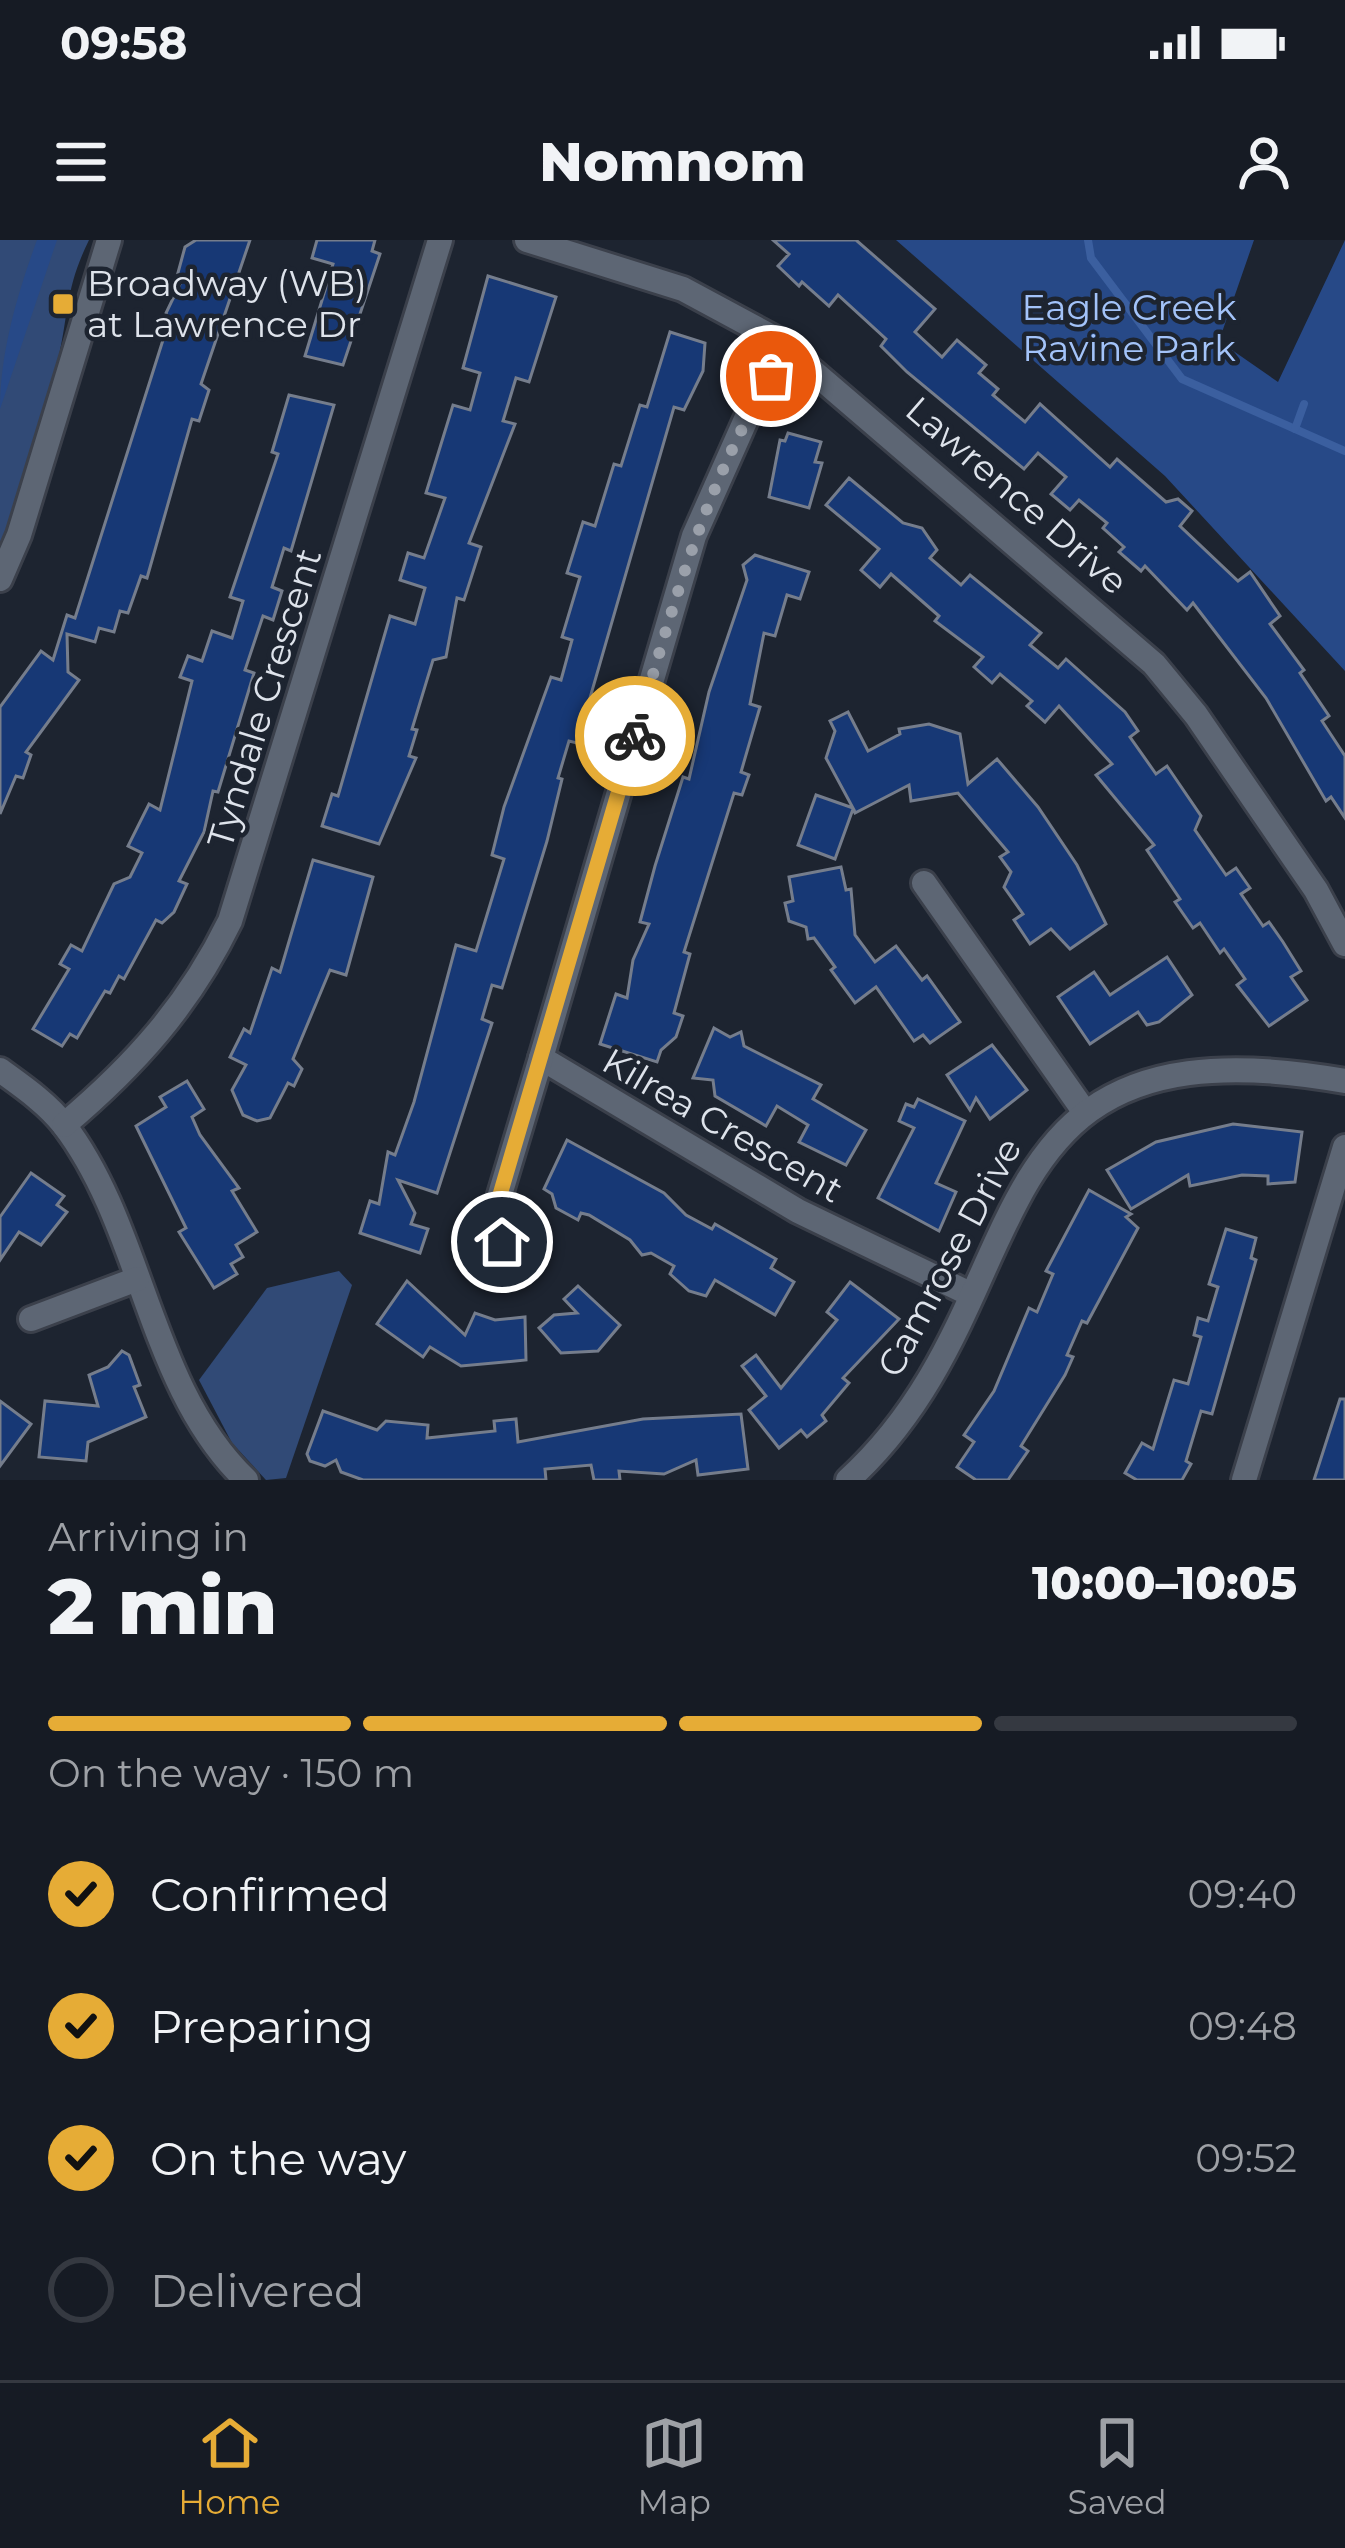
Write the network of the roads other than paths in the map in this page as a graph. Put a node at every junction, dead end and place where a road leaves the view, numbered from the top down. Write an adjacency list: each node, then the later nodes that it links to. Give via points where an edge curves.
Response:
1 (109, 240): 5 (street)
2 (440, 240): 12 (street, Tyndale Crescent, via 230,921 178,1013)
3 (527, 240): 4 (street, Lawrence Drive, via 683,290)
4 (790, 349): 7 (street, Lawrence Drive, via 1154,664 1316,890); 8 (street, via 736,437 694,536)
5 (0, 579)
6 (924, 883): 11 (street)
7 (1345, 944)
8 (541, 1058): 14 (street, via 499,1198); 16 (street, Kilrea Crescent, via 798,1210)
9 (0, 1070): 12 (street)
10 (1345, 1082): 11 (street, Camrose Drive, via 1286,1071 1210,1072 1156,1082)
11 (1084, 1111): 16 (street, Camrose Drive, via 1031,1169)
12 (64, 1125): 15 (street)
13 (1345, 1147): 20 (street)
14 (502, 1242)
15 (137, 1279): 17 (street); 18 (street, via 194,1411)
16 (970, 1294): 19 (street, Camrose Drive, via 930,1378)
17 (32, 1319)
18 (245, 1480)
19 (848, 1480)
20 (1244, 1480)

